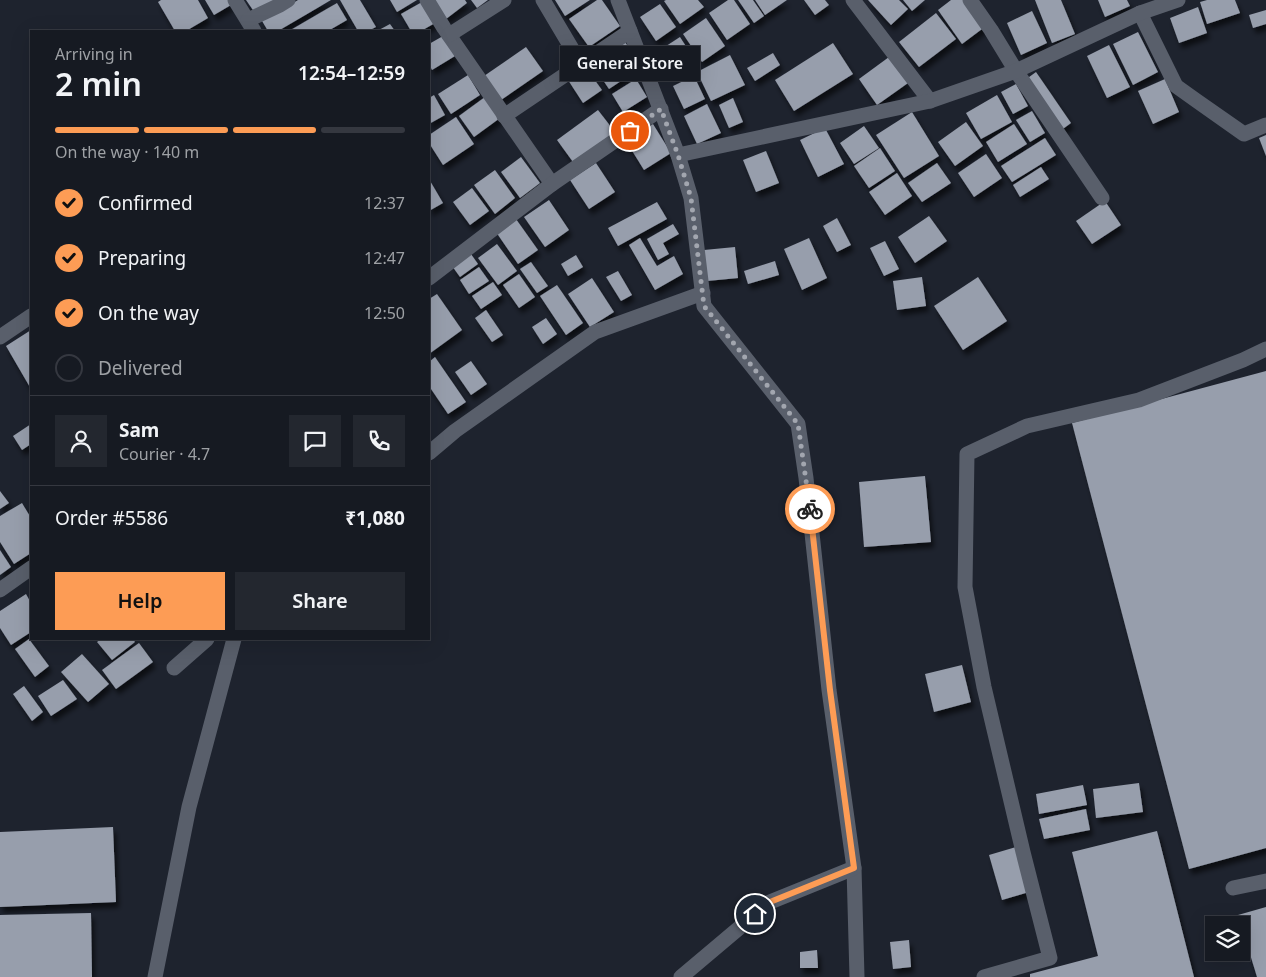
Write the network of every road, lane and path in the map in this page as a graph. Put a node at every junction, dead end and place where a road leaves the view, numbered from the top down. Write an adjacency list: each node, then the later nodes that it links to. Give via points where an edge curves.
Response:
1 (235, 0): 11 (street)
2 (288, 0): 11 (street)
3 (427, 0): 13 (street)
4 (504, 0): 13 (street)
5 (542, 0): 14 (street)
6 (618, 0): 12 (street)
7 (853, 0): 16 (street)
8 (970, 0): 15 (street)
9 (1171, 1): 10 (street)
10 (1140, 13): 15 (street); 19 (street, via 1176,86 1244,134)
11 (251, 26)
12 (630, 31): 14 (street); 17 (street)
13 (449, 35): 18 (street)
14 (581, 64): 18 (street)
15 (1016, 71): 16 (street); 22 (street)
16 (930, 101): 20 (street)
17 (661, 109): 20 (street); 21 (street)
18 (504, 116): 21 (street)
19 (1266, 125)
20 (678, 155): 24 (street, via 691,198)
21 (552, 184): 23 (street)
22 (1102, 198)
23 (430, 277)
24 (703, 293): 28 (street, via 595,332); 34 (street, via 704,306 798,424)
25 (30, 317): 26 (street)
26 (0, 337)
27 (1266, 349): 40 (street, via 1139,400 1027,426 967,454 966,587 984,687 1050,958)
28 (430, 452)
29 (30, 569): 30 (street)
30 (0, 590)
31 (206, 640): 33 (street)
32 (234, 640): 37 (street, via 190,807)
33 (174, 668)
34 (854, 868): 38 (street, via 770,902); 39 (street)
35 (1266, 882): 36 (street)
36 (1233, 888)
37 (155, 977)
38 (681, 977)
39 (857, 977)
40 (984, 977)

